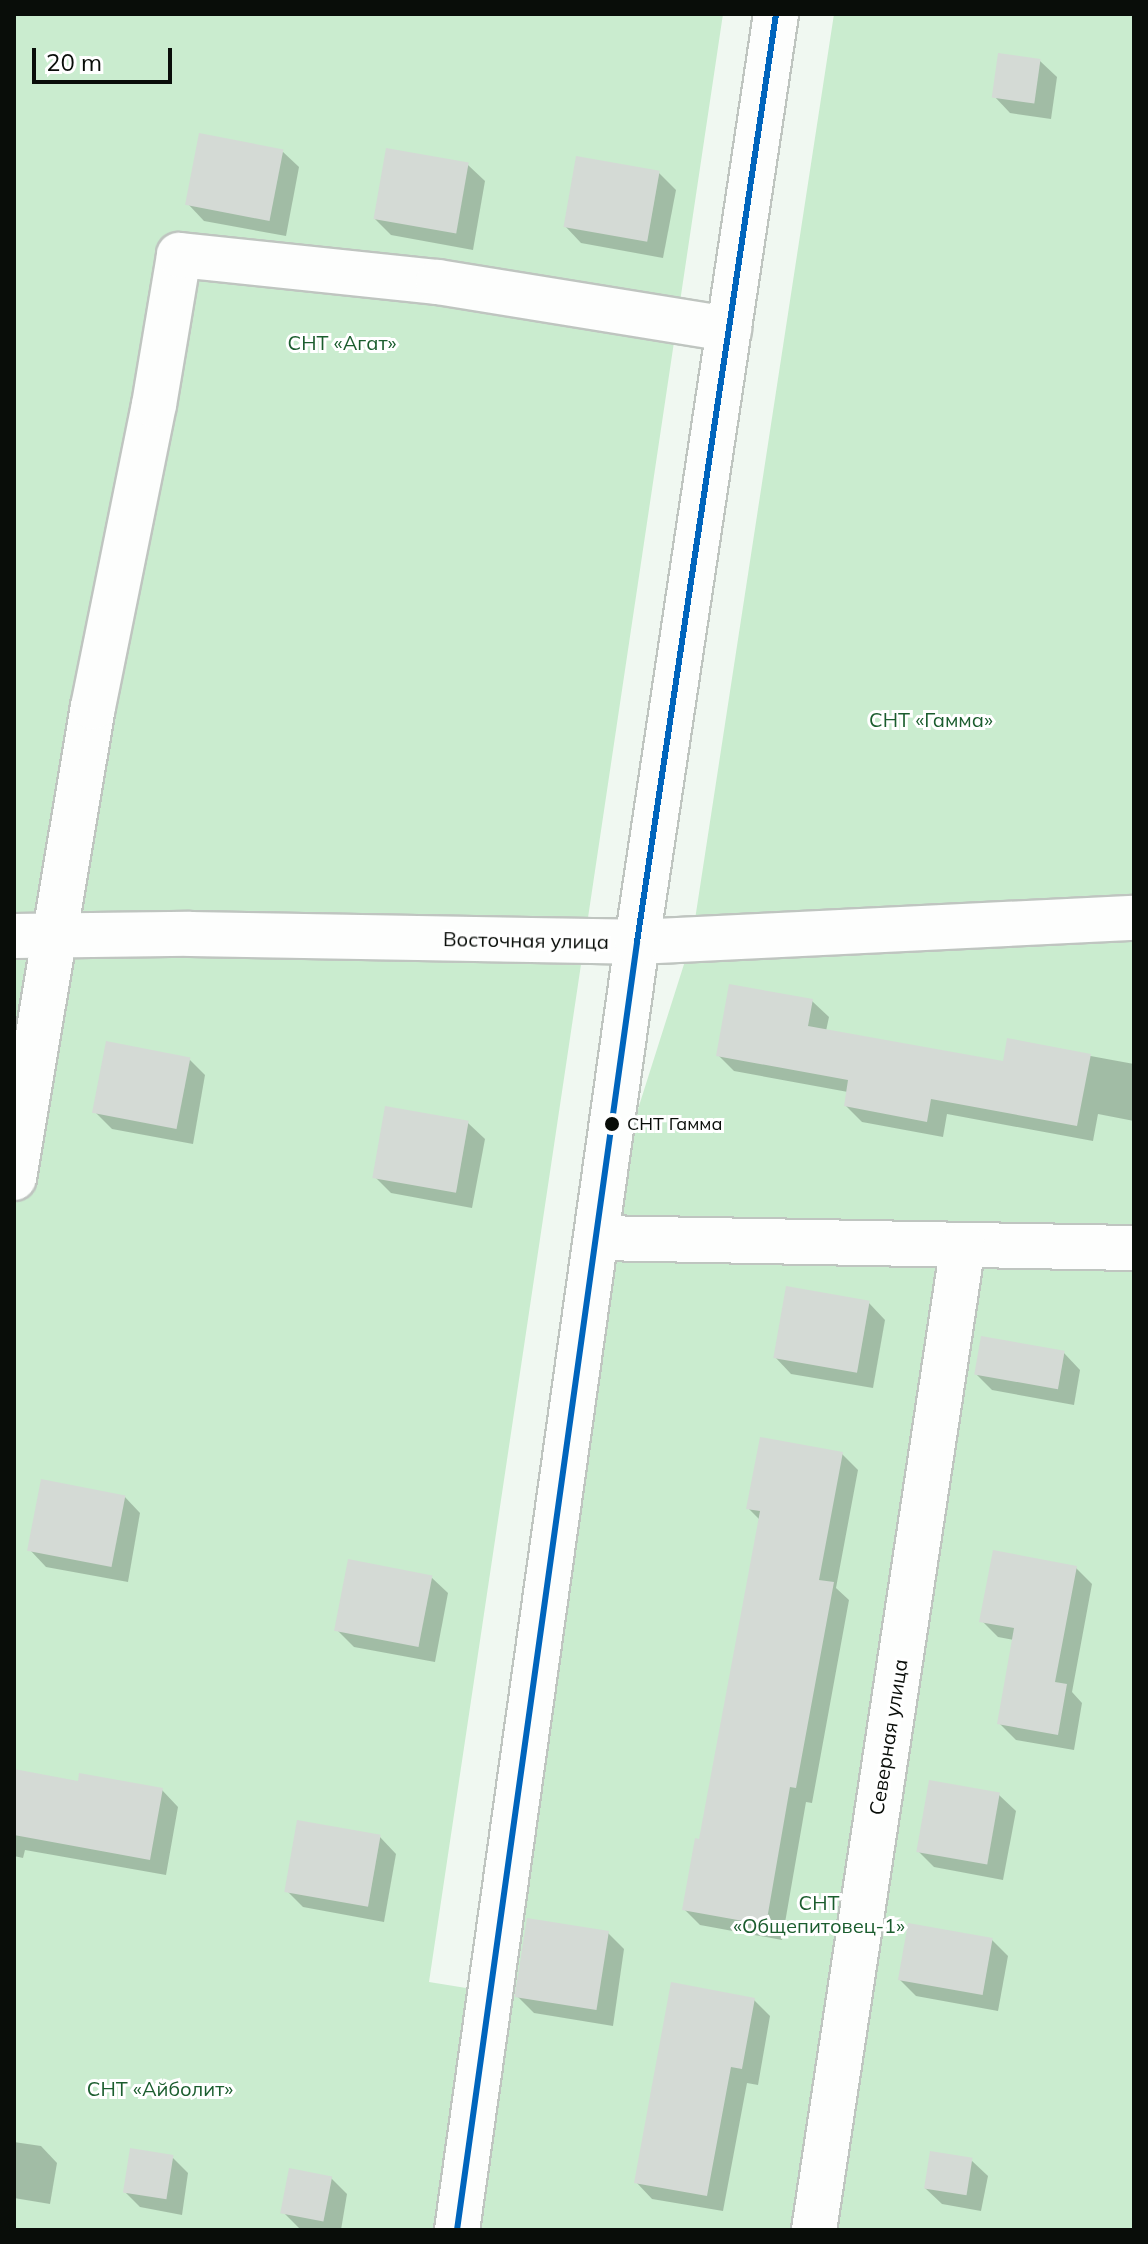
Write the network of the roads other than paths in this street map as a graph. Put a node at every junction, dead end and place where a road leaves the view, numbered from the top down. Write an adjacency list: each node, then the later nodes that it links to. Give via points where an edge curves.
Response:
1 (776, 14): 2 (street)
2 (729, 329): 4 (street, via 438,282 179,255); 5 (street)
3 (1134, 918): 5 (street, Восточная улица)
4 (33, 935): 5 (street, Восточная улица); 6 (street)
5 (637, 942): 7 (street)
6 (14, 1178)
7 (597, 1238): 8 (street); 10 (street)
8 (963, 1245): 9 (street); 11 (street, Северная улица)
9 (1134, 1248)
10 (457, 2230)
11 (814, 2230)

